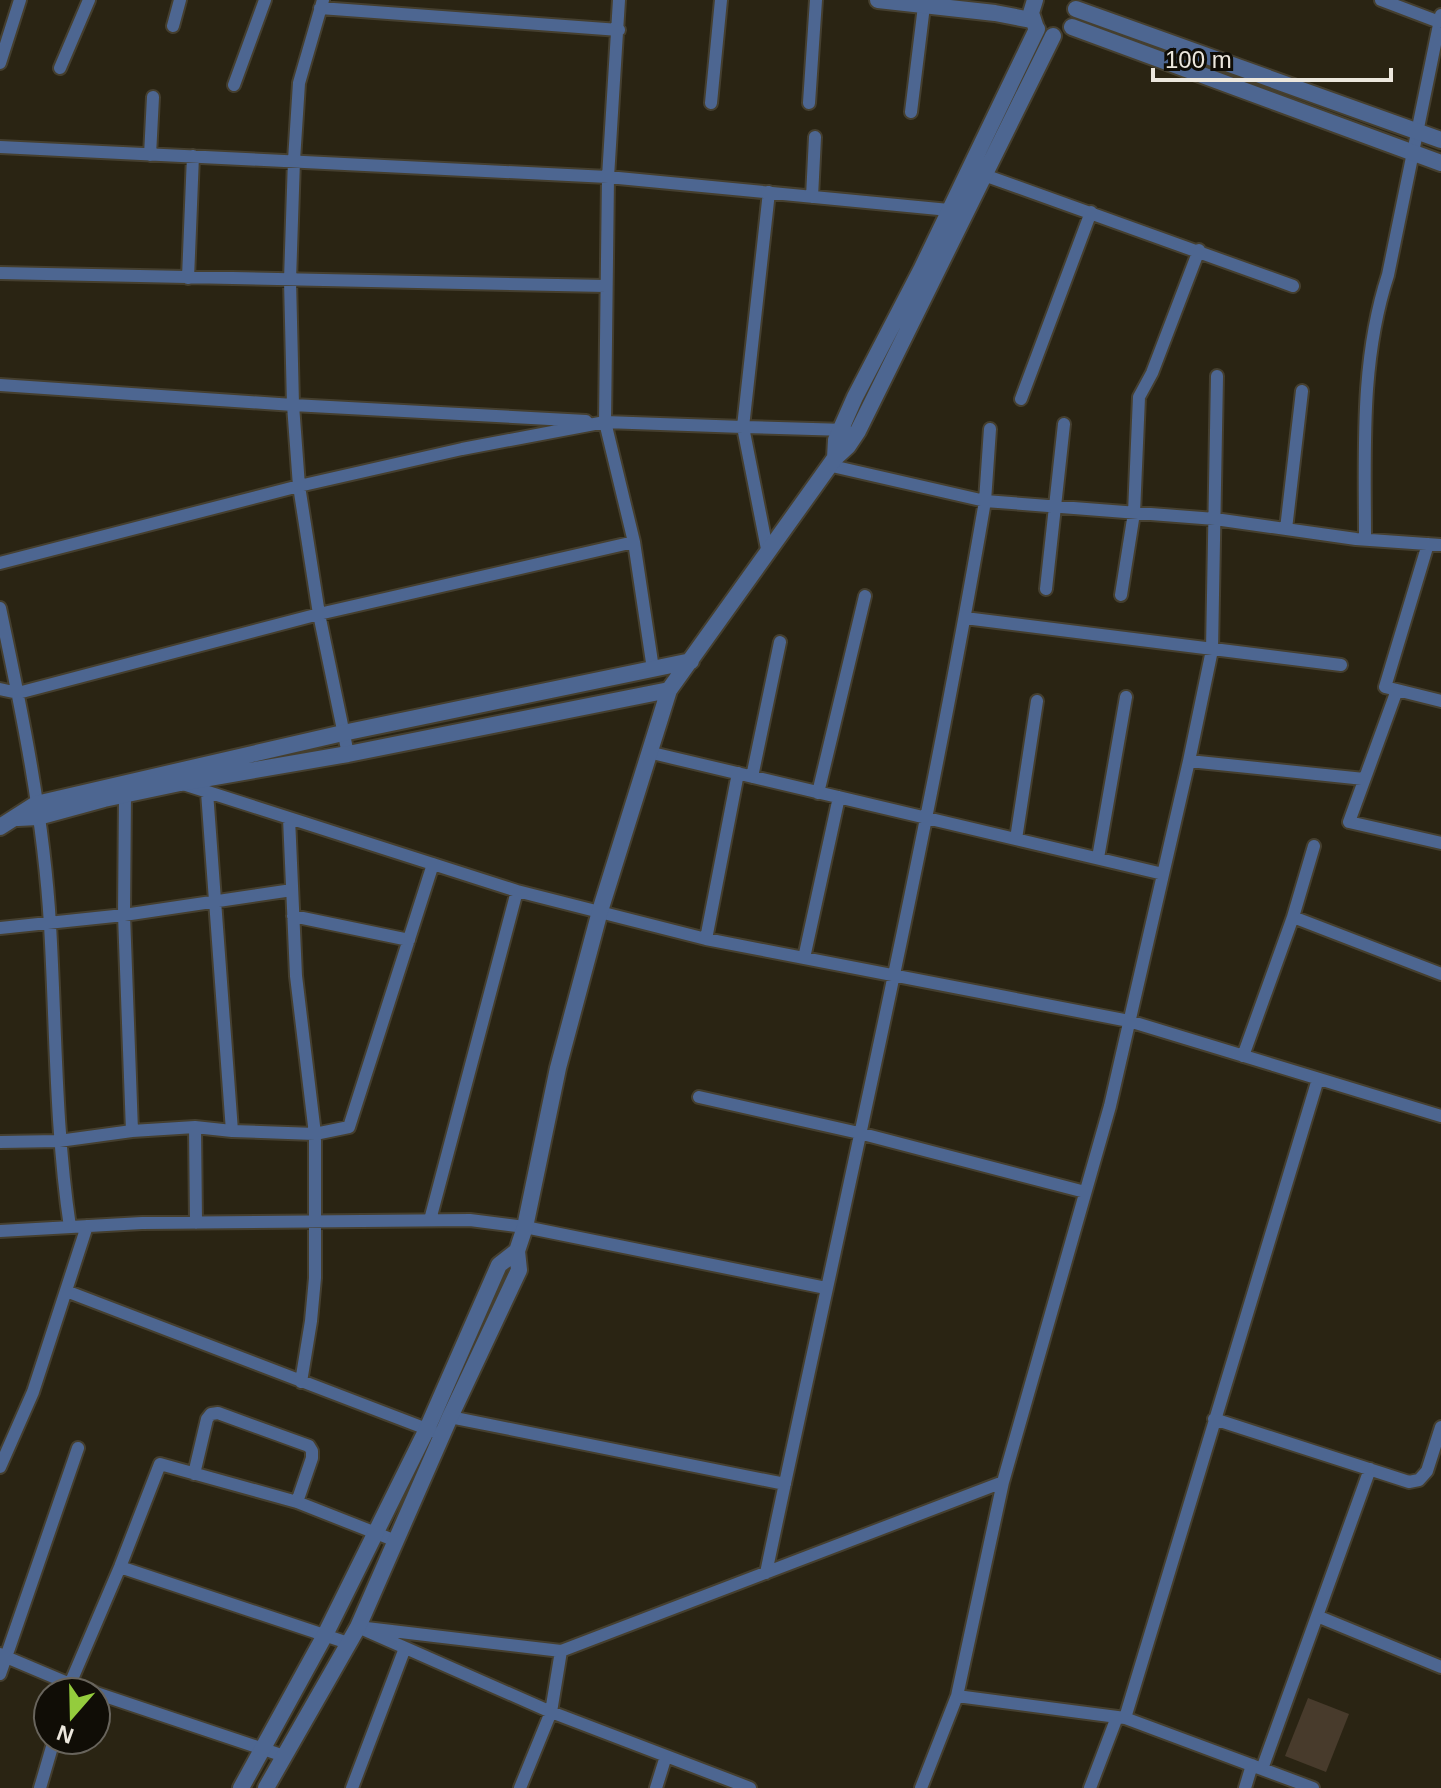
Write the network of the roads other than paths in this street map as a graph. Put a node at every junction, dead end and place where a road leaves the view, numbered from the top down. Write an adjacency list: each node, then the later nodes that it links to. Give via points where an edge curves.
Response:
1 (20, 0): 21 (street)
2 (89, 0): 22 (street)
3 (180, 0): 16 (street)
4 (265, 0): 23 (street)
5 (619, 0): 18 (street)
6 (721, 0): 25 (street)
7 (816, 0): 26 (street)
8 (878, 0): 13 (street)
9 (1035, 0): 15 (street)
10 (1381, 0): 14 (street)
11 (322, 4): 18 (street); 35 (street, via 299,83)
12 (1074, 5): 17 (street); 28 (street)
13 (924, 6): 15 (street, via 995,13); 27 (street)
14 (1440, 18): 20 (street)
15 (1034, 24): 19 (street); 41 (street)
16 (173, 26)
17 (1072, 27): 19 (street); 32 (street)
18 (619, 30): 38 (street)
19 (1053, 36): 37 (street)
20 (1438, 39): 28 (street)
21 (0, 63)
22 (60, 68)
23 (234, 85)
24 (153, 97): 33 (street)
25 (711, 103)
26 (809, 103)
27 (911, 112)
28 (1417, 131): 30 (street); 32 (street)
29 (815, 137): 40 (street)
30 (1441, 140)
31 (0, 147): 33 (street)
32 (1412, 152): 36 (street); 67 (street, via 1377,308 1366,394)
33 (150, 155): 34 (street)
34 (193, 156): 35 (street); 45 (street)
35 (294, 160): 38 (street); 46 (street)
36 (1441, 163)
37 (984, 175): 42 (street); 59 (street)
38 (608, 177): 39 (street); 47 (street)
39 (769, 192): 40 (street); 56 (street)
40 (812, 197): 41 (street)
41 (949, 210): 58 (street)
42 (1091, 212): 43 (street); 52 (street)
43 (1199, 250): 48 (street); 64 (street, via 1139,397)
44 (0, 273): 45 (street)
45 (188, 278): 46 (street)
46 (290, 280): 47 (street); 53 (street)
47 (606, 286): 54 (street)
48 (1293, 286)
49 (1217, 376): 65 (street)
50 (0, 385): 53 (street)
51 (1302, 391): 66 (street)
52 (1021, 399)
53 (293, 405): 54 (street); 61 (street)
54 (605, 422): 56 (street); 61 (street); 68 (street)
55 (1064, 424): 63 (street)
56 (743, 427): 58 (street); 70 (street)
57 (990, 429): 62 (street)
58 (840, 430): 59 (street); 60 (street)
59 (858, 431): 60 (street)
60 (833, 462): 62 (street); 70 (street)
61 (299, 486): 71 (street); 76 (street)
62 (985, 501): 63 (street); 77 (street)
63 (1057, 506): 64 (street); 72 (street)
64 (1134, 513): 65 (street); 73 (street)
65 (1215, 519): 66 (street); 79 (street)
66 (1286, 529): 67 (street)
67 (1365, 539): 69 (street)
68 (634, 542): 76 (street); 82 (street)
69 (1434, 544): 85 (street, via 1385,687)
70 (768, 554): 80 (street)
71 (0, 563)
72 (1046, 589)
73 (1121, 595)
74 (865, 596): 98 (street)
75 (0, 608): 86 (street)
76 (319, 614): 86 (street); 90 (street)
77 (965, 618): 79 (street); 102 (street)
78 (780, 642): 94 (street)
79 (1212, 650): 81 (street); 93 (street)
80 (691, 661): 82 (street); 84 (street)
81 (1341, 665)
82 (653, 669): 90 (street)
83 (0, 689): 86 (street)
84 (669, 690): 91 (street); 92 (street)
85 (1397, 690): 89 (street); 95 (street)
86 (18, 693): 101 (street)
87 (1126, 697): 108 (street)
88 (1037, 701): 105 (street)
89 (1441, 701)
90 (343, 733): 92 (street); 101 (street)
91 (648, 752): 94 (street); 114 (street)
92 (348, 754): 96 (street)
93 (1189, 761): 95 (street); 110 (street)
94 (745, 775): 98 (street); 120 (street)
95 (1364, 779): 106 (street, via 1349,822)
96 (180, 783): 97 (street); 99 (street)
97 (207, 792): 103 (street); 113 (street)
98 (818, 793): 100 (street)
99 (125, 795): 101 (street); 115 (street)
100 (839, 797): 102 (street); 122 (street)
101 (37, 810): 104 (street); 118 (street)
102 (925, 817): 105 (street); 124 (street)
103 (289, 818): 109 (street); 111 (street)
104 (0, 827)
105 (1016, 839): 108 (street)
106 (1441, 843)
107 (1314, 846): 117 (street)
108 (1098, 858): 110 (street)
109 (433, 864): 112 (street); 121 (street)
110 (1163, 874): 125 (street)
111 (292, 890): 113 (street); 116 (street)
112 (517, 891): 114 (street); 138 (street)
113 (215, 903): 115 (street); 132 (street)
114 (600, 911): 120 (street); 143 (street, via 558,1068)
115 (124, 915): 118 (street); 131 (street)
116 (293, 916): 121 (street); 134 (street)
117 (1293, 917): 123 (street); 126 (street)
118 (50, 922): 119 (street); 135 (street)
119 (0, 928)
120 (706, 939): 122 (street)
121 (409, 940): 134 (street, via 349,1127)
122 (804, 958): 124 (street)
123 (1441, 974)
124 (892, 976): 125 (street); 133 (street)
125 (1129, 1021): 126 (street); 137 (street)
126 (1243, 1056): 127 (street)
127 (1318, 1079): 129 (street); 150 (street)
128 (699, 1097): 133 (street)
129 (1441, 1116)
130 (195, 1127): 131 (street); 132 (street); 139 (street)
131 (132, 1131): 135 (street)
132 (232, 1131): 134 (street)
133 (859, 1133): 137 (street); 146 (street)
134 (315, 1134): 140 (street)
135 (59, 1141): 136 (street); 142 (street)
136 (0, 1142)
137 (1085, 1192): 157 (street)
138 (430, 1220): 140 (street); 143 (street)
139 (196, 1223): 140 (street); 141 (street)
140 (315, 1223): 148 (street, via 311,1321)
141 (87, 1226): 142 (street); 147 (street)
142 (70, 1227): 144 (street)
143 (525, 1227): 145 (street); 146 (street)
144 (0, 1231)
145 (517, 1251): 149 (street, via 519,1270); 152 (street, via 499,1265)
146 (826, 1288): 158 (street)
147 (66, 1291): 148 (street); 154 (street, via 33,1392)
148 (301, 1382): 152 (street)
149 (450, 1417): 152 (street); 158 (street)
150 (1214, 1419): 155 (street); 178 (street)
151 (1441, 1427): 155 (street, via 1419,1480 1409,1482)
152 (434, 1432): 160 (street); 161 (street)
153 (78, 1448): 170 (street)
154 (0, 1467)
155 (1370, 1469): 164 (street)
156 (194, 1474): 159 (street); 159 (street, via 207,1419 218,1413 309,1446 312,1458); 162 (street, via 160,1464)
157 (1003, 1482): 163 (street); 175 (street)
158 (785, 1484): 163 (street)
159 (297, 1502): 160 (street)
160 (374, 1532): 161 (street); 166 (street)
161 (396, 1541): 165 (street)
162 (120, 1567): 166 (street); 174 (street)
163 (766, 1573): 169 (street)
164 (1317, 1616): 171 (street); 183 (street)
165 (358, 1627): 167 (street); 168 (street); 169 (street)
166 (325, 1635): 167 (street); 179 (street)
167 (348, 1643): 181 (street)
168 (405, 1648): 177 (street); 187 (street)
169 (561, 1651): 177 (street)
170 (3, 1655): 172 (street); 173 (street)
171 (1441, 1667)
172 (0, 1674)
173 (45, 1676)
174 (74, 1676)
175 (957, 1696): 178 (street); 191 (street)
176 (112, 1698): 179 (street)
177 (551, 1712): 182 (street); 188 (street)
178 (1121, 1717): 183 (street); 192 (street)
179 (263, 1749): 181 (street); 185 (street)
180 (49, 1756): 184 (street)
181 (284, 1756): 186 (street)
182 (666, 1756): 189 (street); 190 (street)
183 (1257, 1767): 193 (street); 194 (street)
184 (40, 1788)
185 (241, 1788)
186 (266, 1788)
187 (352, 1788)
188 (520, 1788)
189 (656, 1788)
190 (750, 1788)
191 (921, 1788)
192 (1090, 1788)
193 (1245, 1788)
194 (1313, 1788)

